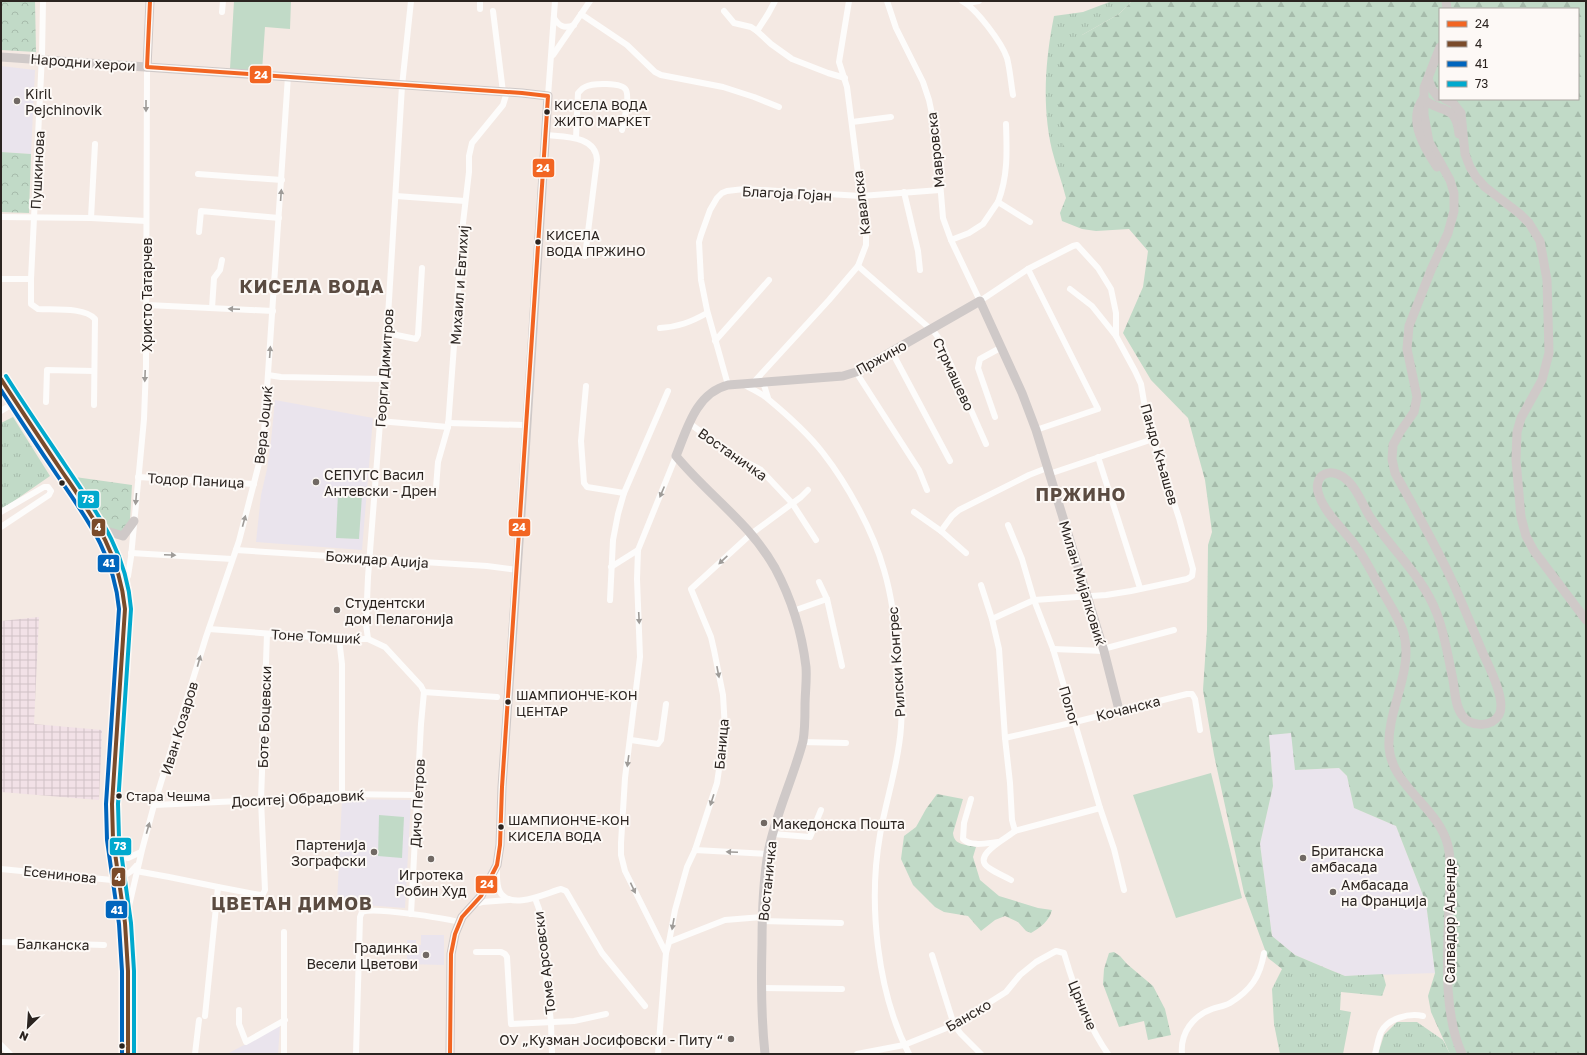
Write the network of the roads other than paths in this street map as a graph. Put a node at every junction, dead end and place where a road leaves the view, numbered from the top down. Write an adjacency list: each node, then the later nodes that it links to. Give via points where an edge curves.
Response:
1 (43, 1): 24 (street, Пушкинова)
2 (150, 1): 25 (street, Христо Татарчев)
3 (223, 1): 16 (street)
4 (411, 1): 29 (street, Георги Димитров)
5 (480, 1): 13 (street)
6 (555, 1): 18 (street)
7 (590, 1): 17 (street)
8 (775, 1): 20 (street)
9 (849, 1): 27 (street, Кавалска, via 839,59)
10 (887, 1): 49 (street, Мавровска, via 896,28 923,82 929,100 936,133)
11 (979, 1): 12 (street)
12 (965, 2): 31 (street, via 989,29 1007,58)
13 (480, 8)
14 (493, 11): 30 (street)
15 (724, 11): 20 (street, via 734,22)
16 (222, 12)
17 (581, 14): 19 (street); 37 (street, via 627,45 661,75 723,87)
18 (554, 17): 19 (street, via 567,28); 23 (street)
19 (574, 25): 23 (street)
20 (757, 31): 27 (street, via 792,59)
21 (1439, 50): 28 (street)
22 (1, 57): 24 (street, Народни херои)
23 (552, 57): 32 (street)
24 (42, 60): 25 (street, Народни херои); 56 (street, Пушкинова)
25 (147, 67): 26 (street, Народни херои); 59 (street, Христо Татарчев, one-way to 59)
26 (288, 76): 29 (street, Народни херои); 48 (street, Вера Јоциќ)
27 (845, 78): 40 (street, Кавалска)
28 (1428, 79): 33 (street, via 1432,89); 35 (street)
29 (402, 86): 30 (street, Народни херои); 51 (street, Георги Димитров)
30 (505, 92): 32 (street, Народни херои); 53 (street, Михаил и Евтихиј, via 503,105 472,143)
31 (1013, 95)
32 (548, 96): 44 (street)
33 (1439, 96)
34 (1439, 98): 35 (street)
35 (1423, 99): 38 (street); 41 (street); 65 (street, via 1417,109 1420,136 1444,180 1450,202)
36 (1446, 100): 61 (street, via 1453,103 1461,113 1466,154 1476,177)
37 (779, 107)
38 (1444, 109): 41 (street, via 1432,112); 61 (street, via 1451,112 1455,119 1461,155 1474,180 1491,196)
39 (891, 117): 40 (street)
40 (852, 122): 52 (street, Кавалска)
41 (1425, 122): 65 (street, via 1428,142 1447,172 1454,193 1452,220)
42 (1006, 124): 54 (street, via 1006,176)
43 (622, 130): 45 (street, via 627,103 626,89 596,84 586,86 578,93)
44 (546, 135): 45 (street); 139 (street)
45 (576, 138): 66 (street, via 593,148 597,158)
46 (95, 144): 57 (street)
47 (198, 174): 48 (street)
48 (282, 180): 58 (street, Вера Јоциќ, one-way to 48)
49 (940, 190): 50 (street, Благоја Гојан); 63 (street, Мавровска, via 943,218)
50 (904, 192): 52 (street, Благоја Гојан); 71 (street)
51 (396, 196): 53 (street); 83 (street, Георги Димитров)
52 (861, 196): 68 (street, Кавалска, via 866,245); 80 (street, Благоја Гојан, via 744,189 722,193 710,210 699,242 701,280)
53 (465, 201): 107 (street, Михаил и Евтихиј)
54 (998, 202): 60 (street); 63 (street, via 983,224)
55 (1, 217): 56 (street)
56 (35, 217): 57 (street); 73 (street, Пушкинова)
57 (91, 218): 59 (street)
58 (279, 218): 62 (street, via 201,211); 79 (street, Вера Јоциќ)
59 (146, 221): 77 (street, Христо Татарчев)
60 (1030, 222)
61 (1529, 223): 150 (street, via 1540,240 1546,272 1549,353 1542,380 1521,418 1517,432 1516,460 1521,517 1526,536 1534,551)
62 (199, 232)
63 (951, 240): 76 (street, Мавровска)
64 (1077, 245): 70 (street, Пржино); 84 (street, Пандо Књашев, via 1098,268 1111,289 1116,313)
65 (1441, 247): 236 (street, Салвадор Аљенде, via 1407,333 1407,350 1416,387 1416,405 1395,439 1392,459 1396,473 1459,595 1497,687 1501,708 1497,718 1485,724 1473,724 1463,716 1456,698 1436,610 1426,590 1370,516 1352,485 1335,473 1325,474 1317,486 1320,500 1356,546 1396,614 1404,637 1404,670 1389,733 1389,748 1393,764 1435,817 1448,847 1450,1016)
66 (585, 256)
67 (222, 260): 78 (street, via 220,270 214,278)
68 (858, 266): 82 (street, Стрмашево); 95 (street, Кавалска)
69 (422, 268): 83 (street, via 416,339)
70 (1028, 269): 76 (street, Пржино); 109 (street, via 1098,409)
71 (920, 270)
72 (1, 279): 73 (street)
73 (31, 280): 88 (street, Пушкинова, via 31,304 38,310 84,311 95,319)
74 (769, 280): 85 (street)
75 (1070, 289): 84 (street, Пандо Књашев, via 1092,306)
76 (980, 301): 82 (street, Пржино); 86 (street, Милан Мијалковиќ)
77 (147, 305): 78 (street); 116 (street, Христо Татарчев, one-way to 116, via 144,419)
78 (212, 308): 79 (street, one-way to 78)
79 (273, 311): 90 (street, Вера Јоциќ, one-way to 79)
80 (707, 313): 81 (street, via 681,326); 85 (street, Благоја Гојан)
81 (660, 328)
82 (931, 329): 87 (street, Пржино); 111 (street, Стрмашево, via 940,340)
83 (387, 333): 92 (street, Георги Димитров)
84 (1116, 336): 110 (street, Пандо Књашев, via 1141,384)
85 (715, 341): 96 (street, Благоја Гојан)
86 (1002, 348): 104 (street, via 980,359 978,368); 109 (street, Милан Мијалковиќ)
87 (892, 352): 89 (street, Пржино); 114 (street)
88 (94, 371): 101 (street, via 46,370); 102 (street, Пушкинова)
89 (856, 372): 93 (street, Пржино, via 843,376); 120 (street, via 919,470)
90 (268, 375): 92 (street); 117 (street, Вера Јоциќ, via 263,448)
91 (1, 379): 100 (street)
92 (383, 379): 105 (street, Георги Димитров)
93 (763, 382): 95 (street, Пржино); 99 (street, Рилски Конгрес)
94 (741, 383): 95 (street, Пржино); 96 (street, Пржино); 99 (street, Рилски Конгрес)
95 (752, 383)
96 (728, 385): 106 (street, Пржино, via 718,387 708,395)
97 (586, 386): 121 (street, via 581,441 584,483 587,487)
98 (668, 391): 121 (street)
99 (768, 398): 219 (street, Рилски Конгрес, via 822,451 837,471 872,537 890,594 900,668 901,723 877,853 876,920 881,971 891,1010)
100 (16, 402): 103 (street); 128 (street)
101 (46, 402)
102 (94, 405)
103 (1, 411)
104 (995, 417)
105 (379, 421): 107 (street); 137 (street, Георги Димитров)
106 (689, 423): 112 (street, Пржино); 122 (street, Востаничка, via 731,454 761,470)
107 (448, 425): 108 (street); 118 (street, Михаил и Евтихиј, via 438,462)
108 (524, 425)
109 (1036, 430): 115 (street, Милан Мијалковиќ)
110 (1153, 439): 113 (street); 143 (street, Пандо Књашев, via 1193,569 1192,576 1187,579)
111 (986, 444)
112 (676, 456): 130 (street, Востаничка); 133 (street, one-way to 133)
113 (1098, 457): 115 (street); 143 (street)
114 (950, 461)
115 (1048, 471): 129 (street, via 1029,475 958,510); 144 (street, Милан Мијалковиќ)
116 (138, 477): 117 (street, Тодор Паница); 125 (street, Христо Татарчев, one-way to 125)
117 (254, 484): 132 (street, Вера Јоциќ, one-way to 117)
118 (436, 488)
119 (808, 490): 122 (street)
120 (927, 490)
121 (624, 493): 138 (street, via 614,528)
122 (792, 503): 130 (street); 131 (street, Востаничка)
123 (1, 512): 126 (street, via 44,487 51,491 49,496)
124 (914, 512): 129 (street)
125 (134, 521): 128 (street, via 122,536); 134 (street, Христо Татарчев)
126 (1, 525)
127 (1008, 525): 147 (street, Полог)
128 (100, 529): 142 (street, via 114,559)
129 (941, 531): 135 (street)
130 (751, 534): 148 (street, Востаничка, via 775,569); 179 (street, Баница, one-way to 179, via 691,589 711,637 723,695 725,729 717,783)
131 (816, 540)
132 (236, 550): 136 (street, Вера Јоциќ); 137 (street, Божидар Аџија)
133 (638, 550): 138 (street); 166 (street, one-way to 166, via 640,657)
134 (131, 553): 136 (street, one-way to 136); 142 (street, Христо Татарчев, via 128,576)
135 (966, 553)
136 (232, 559): 151 (street, Иван Козаров)
137 (370, 559): 139 (street, Божидар Аџија); 155 (street, Георги Димитров, via 366,624)
138 (612, 567): 146 (street)
139 (518, 570): 184 (street)
140 (819, 582): 145 (street)
141 (981, 584): 149 (street)
142 (123, 588): 182 (street, via 125,610 112,789 112,826)
143 (1140, 588): 144 (street)
144 (1086, 596): 147 (street); 157 (street, Милан Мијалковиќ)
145 (827, 599): 148 (street); 158 (street)
146 (610, 600)
147 (1034, 600): 149 (street); 156 (street, Полог)
148 (793, 611): 167 (street, Востаничка, via 806,667)
149 (992, 619): 165 (street, via 999,649)
150 (1586, 620)
151 (209, 629): 153 (street, Тоне Томшиќ); 173 (street, Иван Козаров, one-way to 151)
152 (1174, 630): 157 (street)
153 (267, 634): 154 (street, Тоне Томшиќ); 172 (street, Боте Боцевски)
154 (338, 639): 155 (street, Тоне Томшиќ); 169 (street, via 342,664)
155 (368, 639): 159 (street, Тоне Томшиќ, via 385,647)
156 (1053, 649): 157 (street); 163 (street, Полог)
157 (1104, 650): 162 (street, Милан Мијалковиќ)
158 (842, 666)
159 (424, 692): 160 (street); 170 (street, Дичо Петров)
160 (497, 697)
161 (666, 704): 166 (street, via 661,740 658,744)
162 (1119, 710): 163 (street, Кочанска); 164 (street, Кочанска, via 1192,694)
163 (1075, 722): 165 (street, Кочанска); 174 (street, Полог)
164 (1200, 730)
165 (1004, 738): 176 (street)
166 (630, 740): 204 (street, one-way to 204, via 624,790 621,855 625,871)
167 (802, 742): 168 (street); 177 (street, Востаничка)
168 (846, 743)
169 (342, 794): 170 (street, Доситеј Обрадовиќ); 172 (street, Доситеј Обрадовиќ)
170 (417, 795): 194 (street, Дичо Петров)
171 (971, 799): 178 (street, via 963,839 965,842 979,844)
172 (261, 800): 173 (street, Доситеј Обрадовиќ); 189 (street, Боте Боцевски, via 265,890 260,896)
173 (154, 805): 180 (street, Иван Козаров, one-way to 173)
174 (1100, 808): 176 (street); 190 (street, Полог)
175 (821, 810): 177 (street, via 810,837)
176 (1015, 831): 178 (street)
177 (773, 834): 181 (street, Востаничка)
178 (998, 842): 188 (street, via 986,855 984,862 989,868)
179 (695, 850): 181 (street, one-way to 179); 201 (street, Баница, one-way to 201, via 680,888)
180 (141, 852): 182 (street, via 128,858); 183 (street, Иван Козаров)
181 (768, 854): 195 (street, Востаничка)
182 (116, 856): 187 (street)
183 (138, 863): 186 (street, Иван Козаров); 187 (street, via 131,873)
184 (497, 865): 192 (street, via 499,890); 193 (street)
185 (1, 868): 187 (street, Есенинова, via 112,880)
186 (136, 872): 189 (street); 196 (street, Иван Козаров)
187 (120, 878): 196 (street)
188 (1012, 880)
189 (218, 887): 213 (street)
190 (1124, 890)
191 (535, 898): 192 (street, Томе Арсовски); 210 (street, via 561,889 566,891 602,953); 217 (street, Томе Арсовски, via 539,909)
192 (509, 900): 193 (street, Томе Арсовски)
193 (474, 905): 197 (street)
194 (411, 914): 197 (street); 225 (street, via 364,911 360,914)
195 (762, 919): 198 (street); 201 (street, via 725,920); 208 (street, Востаничка)
196 (126, 922): 222 (street)
197 (459, 922): 226 (street, via 451,954)
198 (841, 923)
199 (284, 932): 216 (street)
200 (1, 942): 202 (street, Балканска)
201 (670, 942): 204 (street, Баница)
202 (104, 945)
203 (476, 952): 217 (street, via 506,954 512,1024)
204 (666, 953): 228 (street, Баница)
205 (1064, 953): 218 (street, Банско, via 1054,952 1036,962 1020,975 1006,992); 233 (street, Црниче, via 1086,1015)
206 (1264, 953): 234 (street, via 1262,968 1254,982 1230,1003 1210,1010 1192,1022 1182,1040)
207 (932, 955): 218 (street)
208 (761, 988): 209 (street); 229 (street, Востаничка)
209 (842, 989)
210 (645, 1006)
211 (239, 1010): 216 (street, via 240,1024 246,1042)
212 (606, 1014): 217 (street)
213 (205, 1016)
214 (1423, 1016): 235 (street, via 1410,1015 1388,1024 1381,1032)
215 (199, 1020): 223 (street)
216 (285, 1020): 224 (street)
217 (551, 1023): 227 (street, Томе Арсовски)
218 (954, 1025): 219 (street, Банско); 232 (street)
219 (904, 1045): 230 (street, Банско); 231 (street, Рилски Конгрес)
220 (1, 1046): 221 (street)
221 (10, 1054)
222 (128, 1054)
223 (195, 1054)
224 (284, 1054)
225 (356, 1054)
226 (450, 1054)
227 (552, 1054)
228 (658, 1054)
229 (765, 1054)
230 (857, 1054)
231 (909, 1054)
232 (981, 1054)
233 (1108, 1054)
234 (1182, 1054)
235 (1375, 1054)
236 (1462, 1054)

